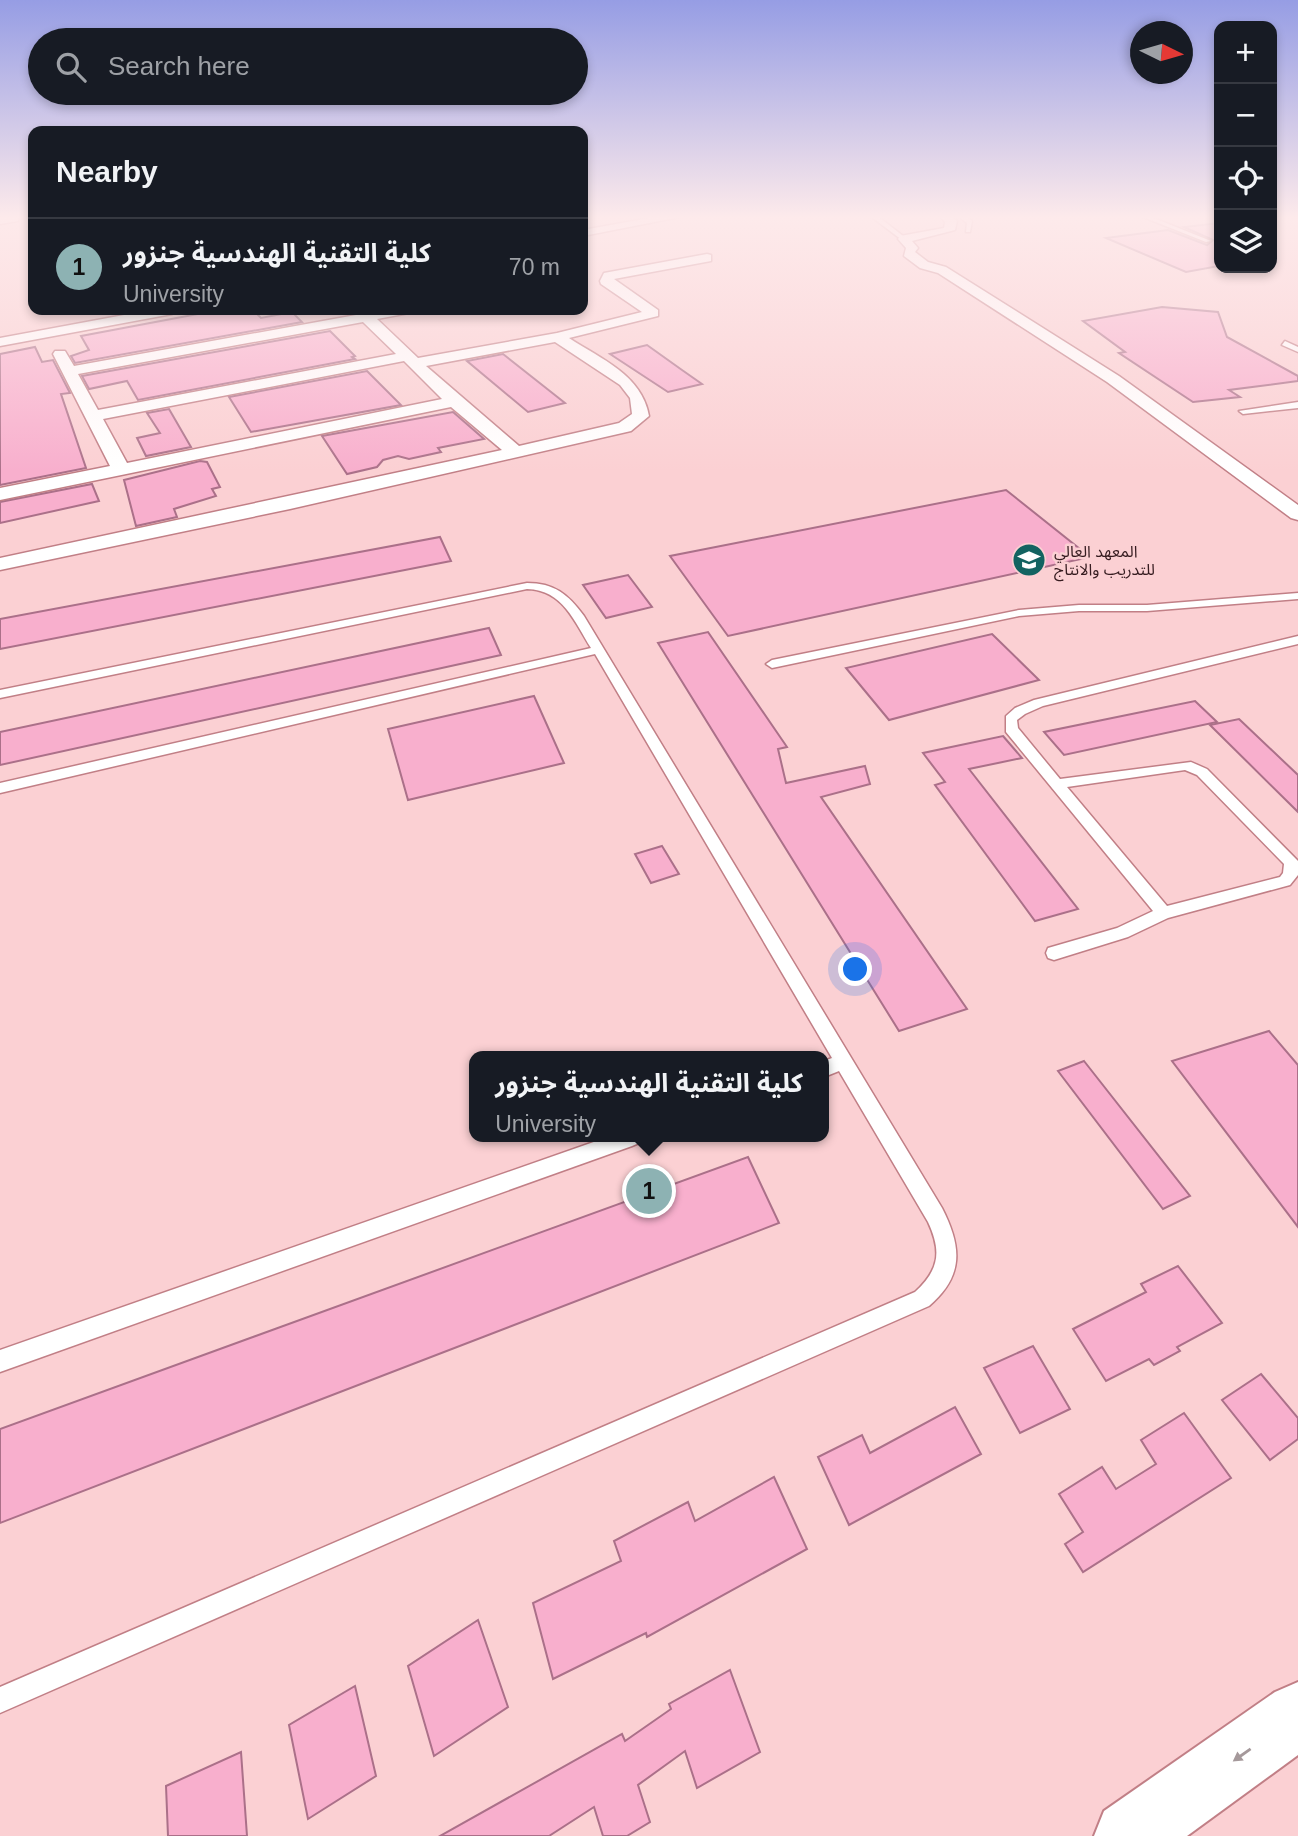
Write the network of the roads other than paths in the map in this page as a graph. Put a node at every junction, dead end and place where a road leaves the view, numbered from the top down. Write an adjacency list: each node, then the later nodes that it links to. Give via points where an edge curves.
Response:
1 (635, 301): 7 (street, via 653,313)
2 (990, 301): 20 (street, via 1113,379)
3 (145, 315): 6 (street)
4 (359, 315): 12 (street)
5 (365, 315): 11 (street)
6 (48, 333): 8 (street); 12 (street)
7 (557, 337): 11 (street); 17 (street, via 626,382 638,398 641,416 625,427)
8 (0, 342)
9 (1284, 343): 10 (lane)
10 (1298, 349)
11 (413, 359): 13 (street); 16 (street)
12 (70, 371): 16 (street)
13 (454, 401): 17 (street); 18 (street)
14 (1298, 405): 15 (lane)
15 (1243, 411)
16 (95, 416): 18 (street)
17 (516, 452): 21 (street)
18 (121, 469): 19 (street)
19 (0, 494)
20 (1298, 514)
21 (0, 564)
22 (1298, 596): 25 (lane, via 1019,613)
23 (1298, 640): 27 (lane, via 1020,711 1011,719 1010,729)
24 (598, 650): 26 (lane, via 563,595 536,585); 28 (lane); 31 (lane)
25 (772, 664)
26 (0, 694)
27 (1056, 784): 29 (lane); 29 (lane, via 1186,765 1202,772 1291,862 1291,874 1285,881)
28 (0, 788)
29 (1164, 913): 30 (lane, via 1122,933)
30 (1054, 953)
31 (825, 1051)
32 (833, 1066): 35 (lane, via 945,1233 949,1253 945,1272 937,1287 922,1299)
33 (618, 1142): 34 (lane)
34 (0, 1361)
35 (0, 1700)
36 (1298, 1715): 37 (street, one-way to 37)
37 (1129, 1836)

